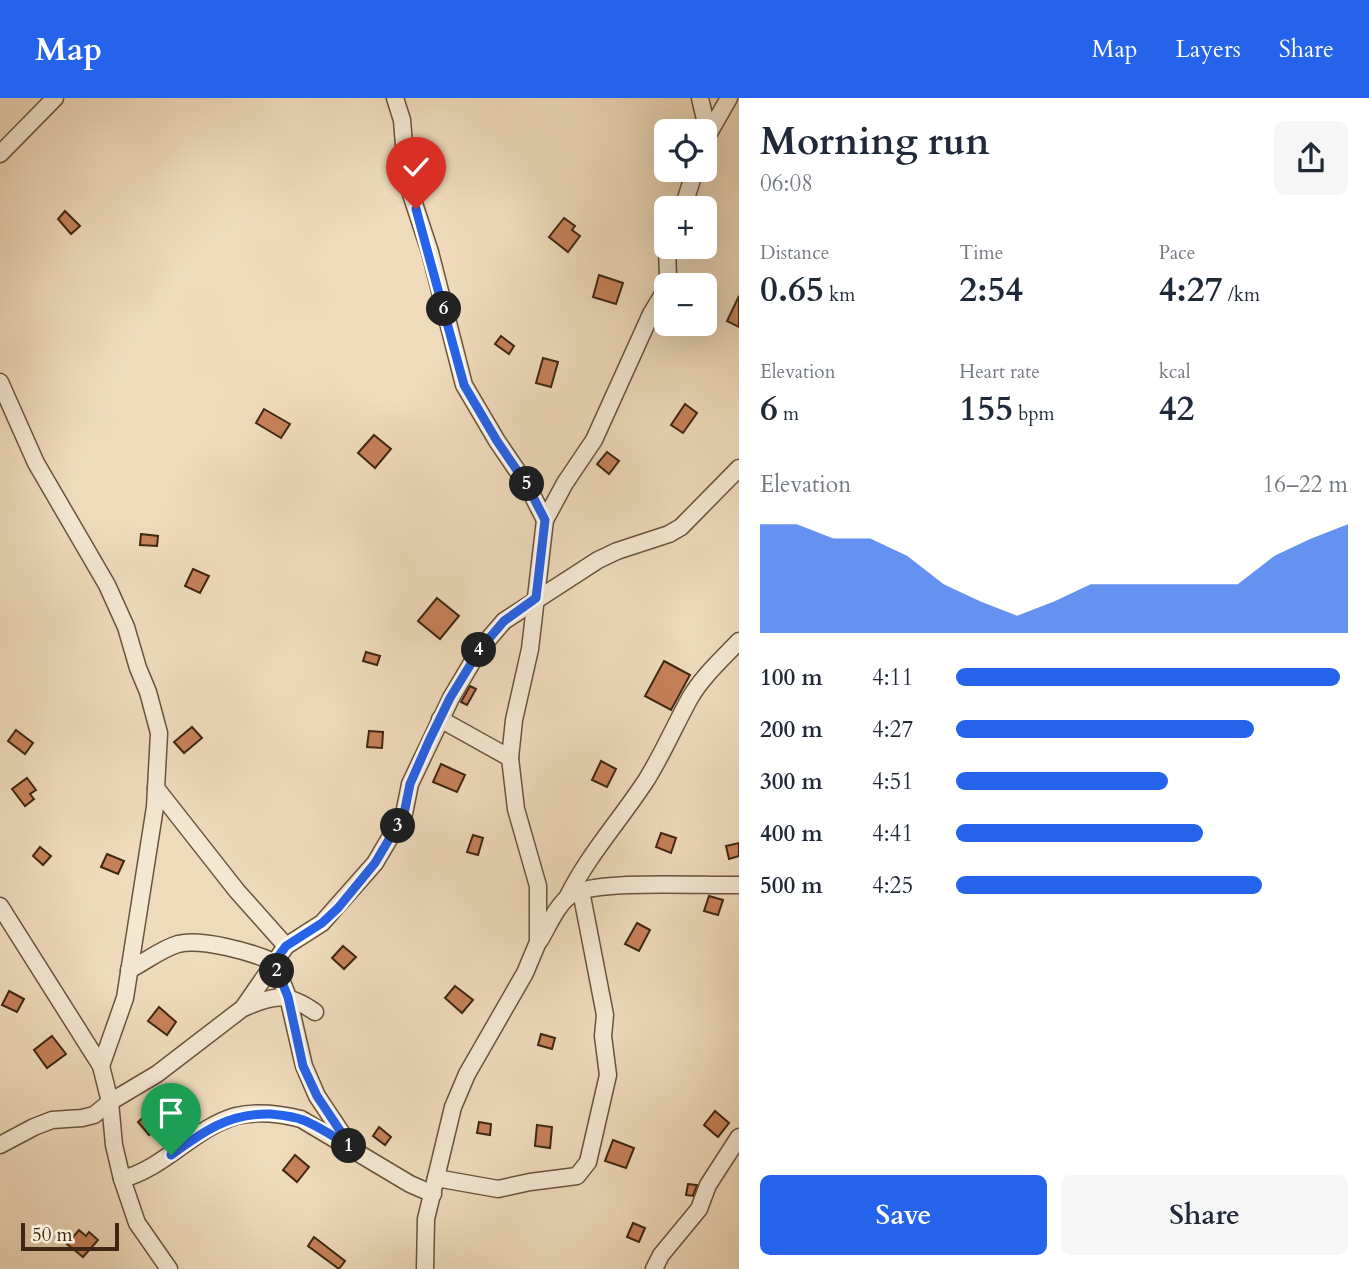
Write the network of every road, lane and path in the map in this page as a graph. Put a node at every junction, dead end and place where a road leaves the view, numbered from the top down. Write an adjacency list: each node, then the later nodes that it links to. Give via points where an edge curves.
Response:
1 (55, 98): 7 (street)
2 (395, 98): 11 (street, via 402,120 407,182 464,385)
3 (700, 98): 5 (street)
4 (729, 98): 6 (street)
5 (704, 119)
6 (717, 119)
7 (0, 154)
8 (667, 259): 11 (street, via 665,291 594,440)
9 (0, 382): 16 (street, via 36,463 127,627 159,733)
10 (739, 468): 12 (street, via 681,527 597,560)
11 (545, 520): 12 (street)
12 (536, 598): 14 (street, via 504,621 480,649); 15 (street)
13 (739, 641): 18 (street, via 690,697 652,771 579,876)
14 (440, 719): 15 (street); 21 (street, via 410,784 404,814 375,863 322,923)
15 (510, 758): 20 (street, via 516,809 538,886)
16 (156, 788): 21 (street); 23 (street)
17 (739, 885): 18 (street, via 622,885)
18 (574, 893): 20 (street); 32 (street, via 605,1015 608,1074 589,1162 577,1175 498,1189)
19 (0, 906): 27 (street)
20 (538, 942): 32 (street, via 461,1086)
21 (286, 946): 22 (street)
22 (274, 962): 23 (street, via 220,946 186,943); 24 (street); 25 (street)
23 (130, 970): 27 (street, via 120,1017)
24 (288, 997): 25 (street, via 264,999); 26 (street); 31 (street, via 303,1066)
25 (243, 1008): 28 (street, via 157,1074)
26 (315, 1012)
27 (101, 1066): 28 (street)
28 (110, 1102): 30 (street, via 94,1115 52,1120); 33 (street)
29 (739, 1137): 37 (street, via 708,1185 699,1209)
30 (0, 1145)
31 (351, 1147): 33 (street, via 301,1119 271,1114 237,1116 153,1167); 34 (street)
32 (436, 1178): 34 (street)
33 (122, 1179): 35 (street, via 137,1223)
34 (433, 1194): 36 (street, via 426,1219)
35 (169, 1269)
36 (425, 1269)
37 (654, 1269)

